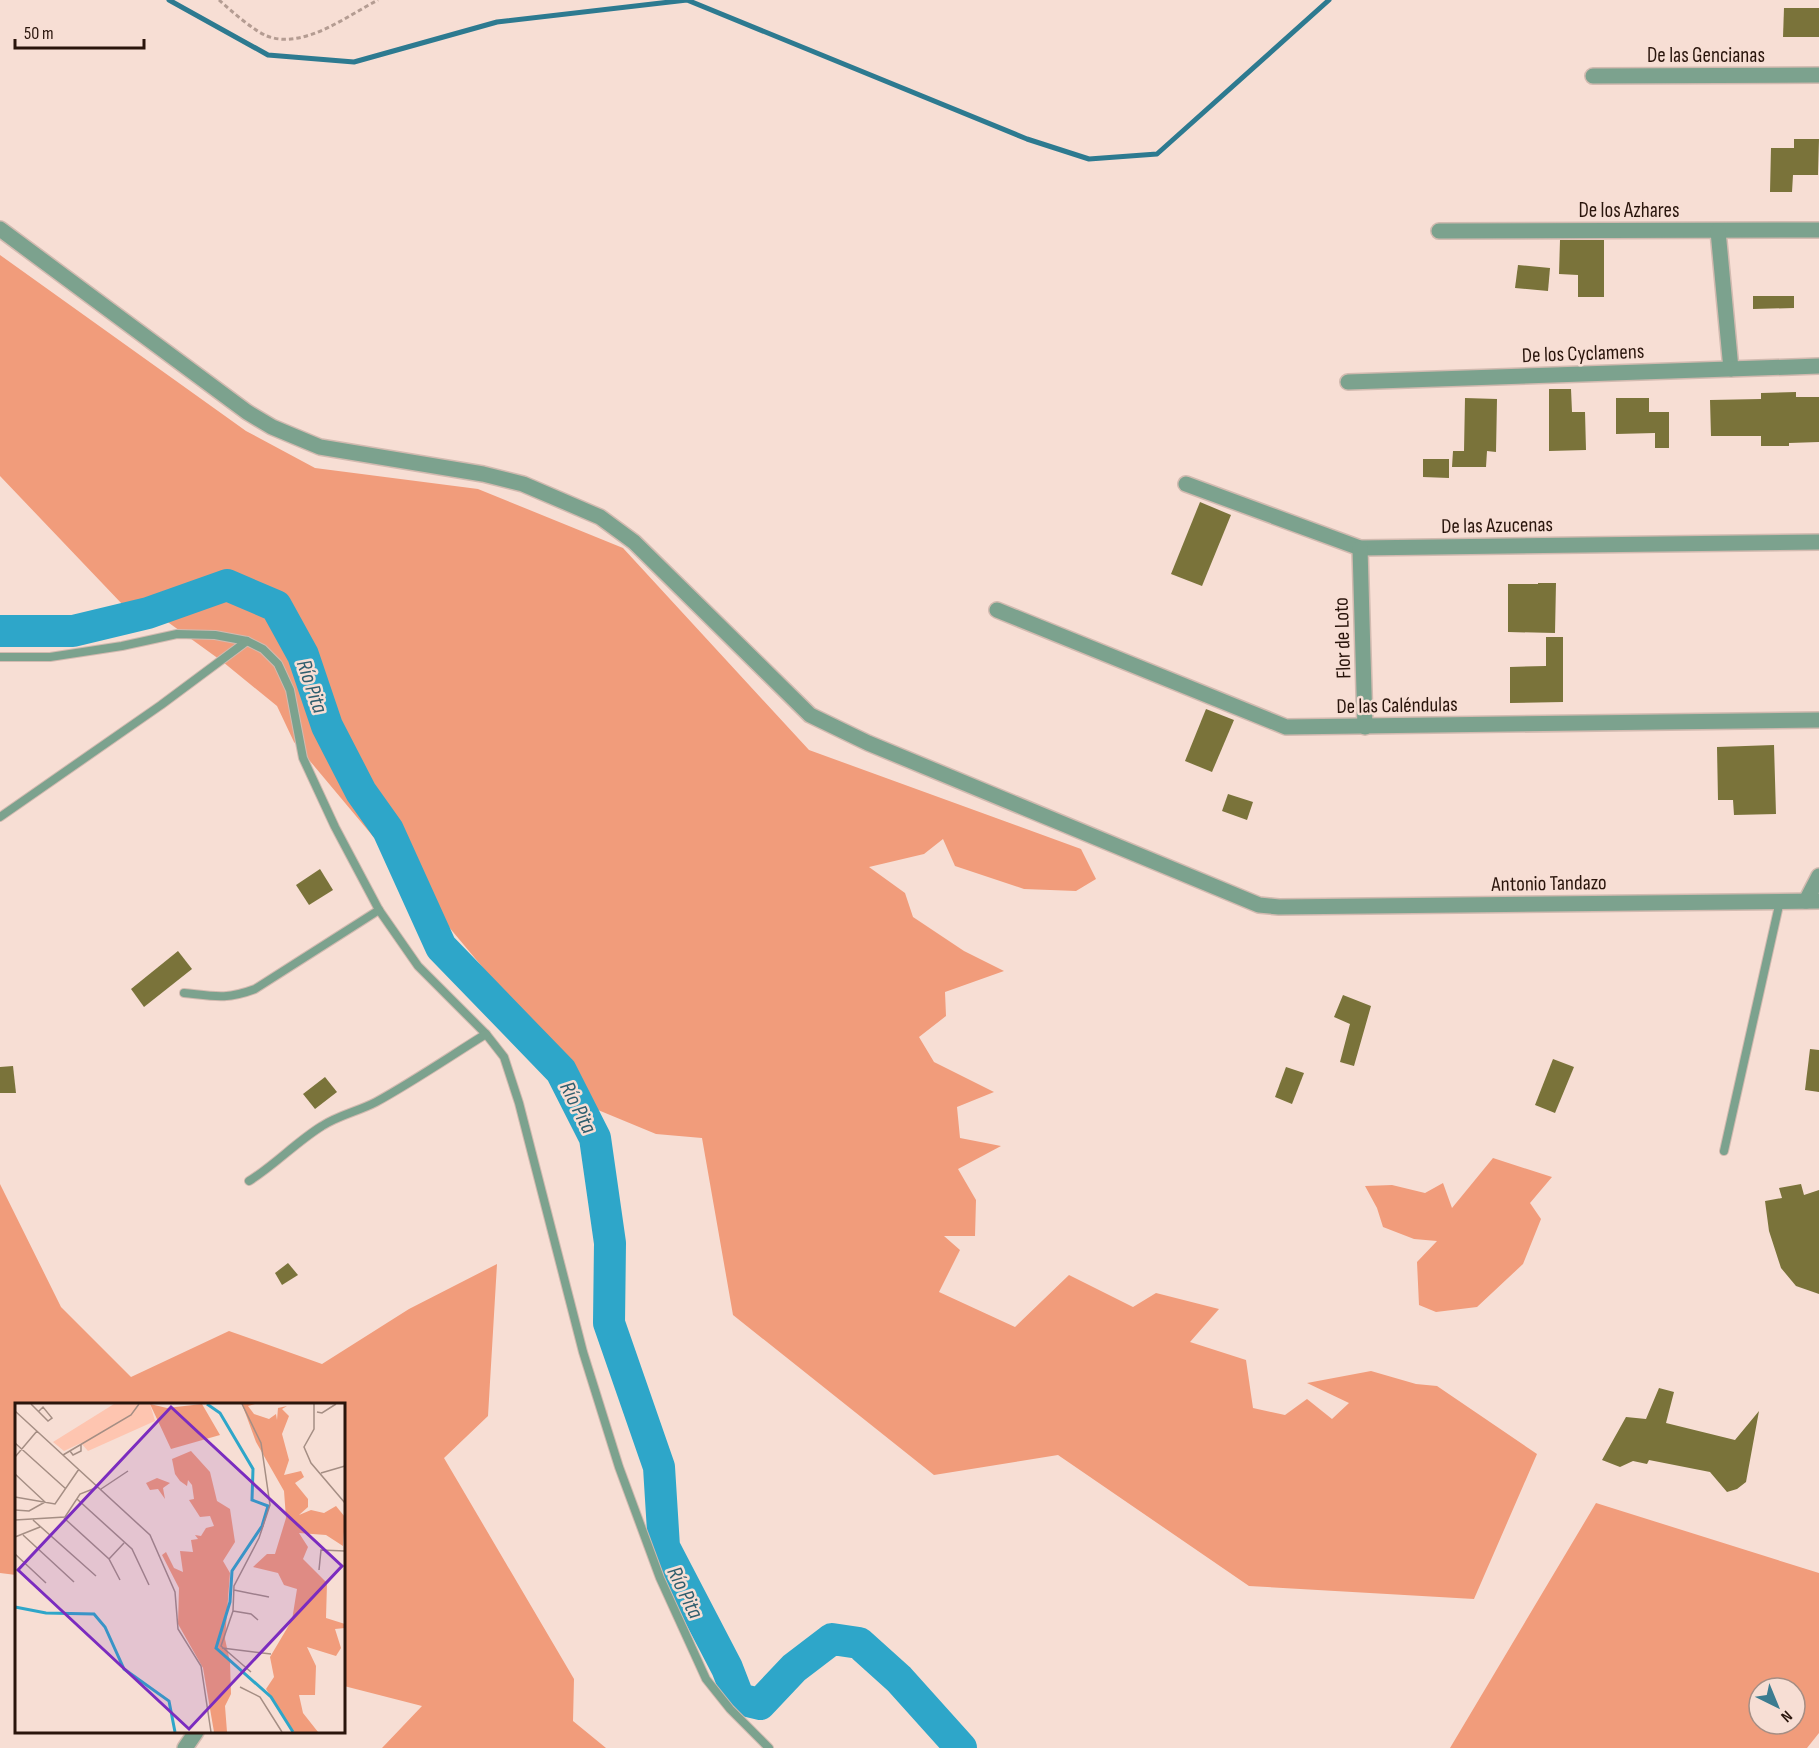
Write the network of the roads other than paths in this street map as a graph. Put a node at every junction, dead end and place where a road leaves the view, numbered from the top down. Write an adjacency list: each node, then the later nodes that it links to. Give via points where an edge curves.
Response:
1 (1819, 75): 2 (street, De las Gencianas)
2 (1593, 76)
3 (0, 229): 20 (street, Antonio Tandazo, via 272,426 321,447 523,484 600,517 634,542 810,715 1259,905)
4 (1819, 230): 6 (street, De los Azhares)
5 (1439, 231): 6 (street, De los Azhares)
6 (1718, 231): 8 (street)
7 (1819, 366): 8 (street, De los Cyclamens)
8 (1731, 369): 9 (street, De los Cyclamens)
9 (1348, 382)
10 (1186, 484): 12 (street, De las Azucenas)
11 (1819, 542): 12 (street, De las Azucenas)
12 (1360, 548): 17 (street, Flor de Loto)
13 (997, 610): 17 (street, De las Caléndulas, via 1281,726)
14 (247, 641): 15 (lane, via 177,634 50,657); 18 (lane); 22 (lane, via 263,649 278,664 290,690 303,758)
15 (0, 657)
16 (1819, 720): 17 (street, De las Caléndulas)
17 (1365, 727)
18 (0, 817)
19 (1819, 876): 21 (street)
20 (1780, 901): 21 (street, Antonio Tandazo); 25 (lane)
21 (1812, 901)
22 (379, 910): 23 (lane, via 255,989 236,996); 24 (lane, via 418,966)
23 (184, 993)
24 (486, 1034): 26 (lane, via 395,1092 362,1110 334,1119); 29 (lane, via 504,1057 510,1075 583,1352 619,1467 660,1578 706,1678 729,1709)
25 (1724, 1151)
26 (249, 1181)
27 (195, 1733): 28 (street)
28 (185, 1748)
29 (769, 1748)

